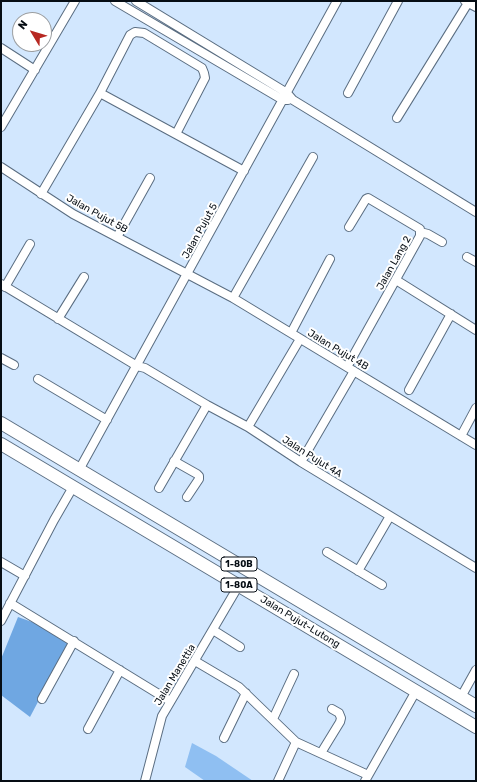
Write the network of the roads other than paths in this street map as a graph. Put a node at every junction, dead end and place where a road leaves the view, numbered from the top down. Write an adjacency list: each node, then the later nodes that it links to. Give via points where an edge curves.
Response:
1 (75, 1): 9 (street)
2 (115, 1): 12 (street)
3 (136, 1): 12 (street)
4 (338, 1): 12 (street, Jalan Pujut 5)
5 (398, 1): 11 (street)
6 (466, 2): 7 (street); 13 (street)
7 (476, 7)
8 (1, 48): 9 (street)
9 (35, 70): 14 (street)
10 (100, 93): 15 (street); 15 (street, via 130,36 135,32 144,33 202,68 204,73 205,78); 20 (street)
11 (348, 93)
12 (285, 96): 18 (street, Jalan Pujut 5); 21 (street)
13 (397, 118)
14 (1, 127)
15 (176, 134): 18 (street)
16 (313, 157): 34 (street)
17 (1, 167): 20 (street, Jalan Pujut 5B)
18 (244, 171): 30 (street, Jalan Pujut 5)
19 (150, 178): 24 (street)
20 (41, 194): 24 (street, Jalan Pujut 5B)
21 (476, 212)
22 (349, 227): 23 (street, Jalan Lang 2, via 366,199 371,198 420,229)
23 (420, 232): 25 (street); 32 (street, Jalan Lang 2)
24 (117, 237): 30 (street, Jalan Pujut 5B)
25 (442, 242)
26 (30, 244): 33 (street)
27 (467, 257): 29 (street)
28 (330, 259): 38 (street)
29 (476, 262)
30 (188, 273): 34 (street, Jalan Pujut 4B); 42 (street, Jalan Pujut 5)
31 (84, 277): 36 (street)
32 (396, 280): 35 (street); 43 (street, Jalan Lang 2)
33 (3, 285): 36 (street, Jalan Pujut 4A)
34 (233, 298): 38 (street, Jalan Pujut 4B)
35 (451, 314): 37 (street); 45 (street)
36 (58, 319): 42 (street, Jalan Pujut 4A)
37 (476, 330)
38 (291, 333): 39 (street, Jalan Pujut 4B)
39 (300, 339): 43 (street, Jalan Pujut 4B); 50 (street)
40 (1, 358): 41 (street)
41 (14, 366)
42 (137, 366): 46 (street, Jalan Pujut 4A, via 145,368); 48 (street, Jalan Pujut 5)
43 (351, 369): 51 (street, Jalan Pujut 4B); 55 (street, Jalan Lang 2)
44 (38, 379): 48 (street)
45 (409, 390)
46 (207, 405): 50 (street, Jalan Pujut 4A); 54 (street)
47 (476, 408): 51 (street)
48 (107, 420): 56 (street, Jalan Pujut 5)
49 (1, 423): 56 (highway, Jalan Pujut-Lutong / 1-80B)
50 (248, 427): 55 (street, Jalan Pujut 4A)
51 (460, 436): 53 (street, Jalan Pujut 4B)
52 (1, 444): 57 (highway, Jalan Pujut-Lutong / 1-80A)
53 (476, 445)
54 (174, 461): 58 (street); 59 (street, via 199,476)
55 (301, 462): 60 (street, Jalan Pujut 4A)
56 (79, 470): 79 (highway, Jalan Pujut-Lutong / 1-80B)
57 (73, 487): 65 (street); 66 (highway, Jalan Pujut-Lutong / 1-80A)
58 (159, 488)
59 (187, 497)
60 (390, 516): 63 (street, Jalan Pujut 4A); 64 (street)
61 (327, 552): 64 (street)
62 (1, 562): 65 (street)
63 (476, 568)
64 (358, 571): 67 (street)
65 (24, 576): 68 (street)
66 (239, 585): 70 (street, Jalan Manettia); 77 (highway, Jalan Pujut-Lutong / 1-80A)
67 (382, 585)
68 (10, 603): 69 (street); 71 (street)
69 (1, 621)
70 (213, 630): 72 (street); 73 (street, Jalan Manettia)
71 (74, 641): 74 (street); 80 (street)
72 (240, 647)
73 (195, 660): 78 (street); 81 (street, Jalan Manettia)
74 (120, 670): 81 (street); 86 (street)
75 (476, 670): 79 (street)
76 (294, 674): 84 (street)
77 (416, 691): 85 (highway, Jalan Pujut-Lutong / 1-80A); 90 (street)
78 (246, 693): 84 (street); 87 (street)
79 (460, 697): 82 (highway, Jalan Pujut-Lutong / 1-80B)
80 (42, 698)
81 (170, 701): 91 (street, Jalan Manettia, via 162,716)
82 (476, 706)
83 (332, 709): 89 (street, via 339,713 341,718)
84 (272, 719): 88 (street)
85 (476, 727)
86 (88, 729)
87 (224, 738)
88 (296, 742): 89 (street); 92 (street)
89 (321, 753): 90 (street)
90 (367, 778)
91 (145, 781)
92 (278, 781)

